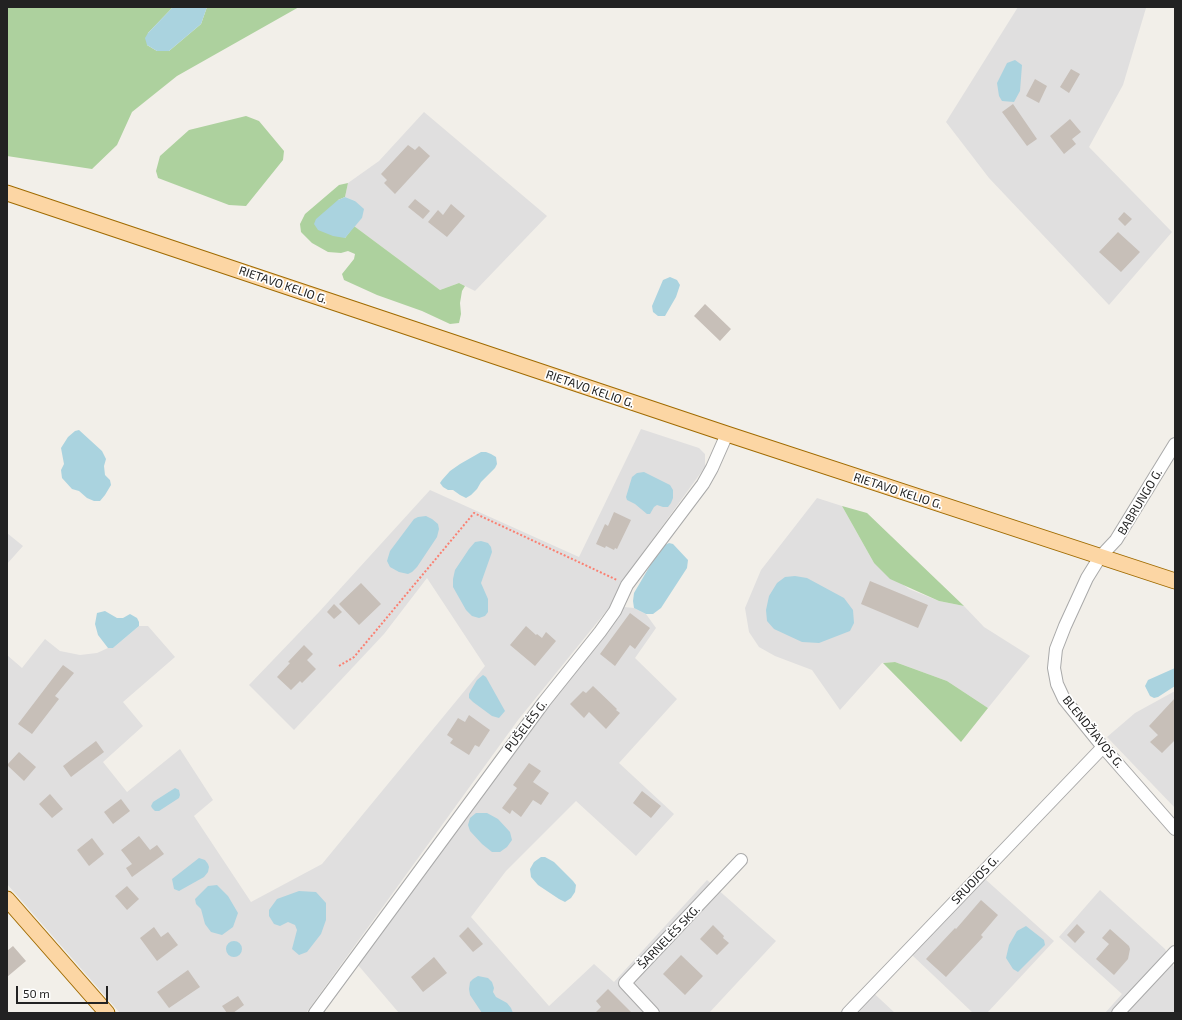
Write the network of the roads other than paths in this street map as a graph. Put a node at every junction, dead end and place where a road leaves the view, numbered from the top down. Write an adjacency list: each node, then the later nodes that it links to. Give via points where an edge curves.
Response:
1 (7, 193): 2 (main road, RIETAVO KELIO G.)
2 (727, 434): 4 (main road, RIETAVO KELIO G.); 12 (street, PUŠELĖS G., via 703,484 627,585 615,611 544,702)
3 (1175, 444): 4 (street, BABRUNGO G., via 1116,540)
4 (1100, 557): 5 (main road, RIETAVO KELIO G.); 6 (street, BLENDŽIAVOS G., via 1087,578 1065,626 1056,649 1054,668 1056,684 1064,699)
5 (1175, 581)
6 (1103, 746): 7 (street, BLENDŽIAVOS G.); 14 (street, SRUOJOS G.)
7 (1175, 829)
8 (741, 860): 13 (street, ŠARNELĖS SKG., via 625,983)
9 (7, 899): 11 (main road)
10 (1175, 952): 15 (street)
11 (108, 1013)
12 (315, 1013)
13 (653, 1013)
14 (848, 1013)
15 (1118, 1013)

